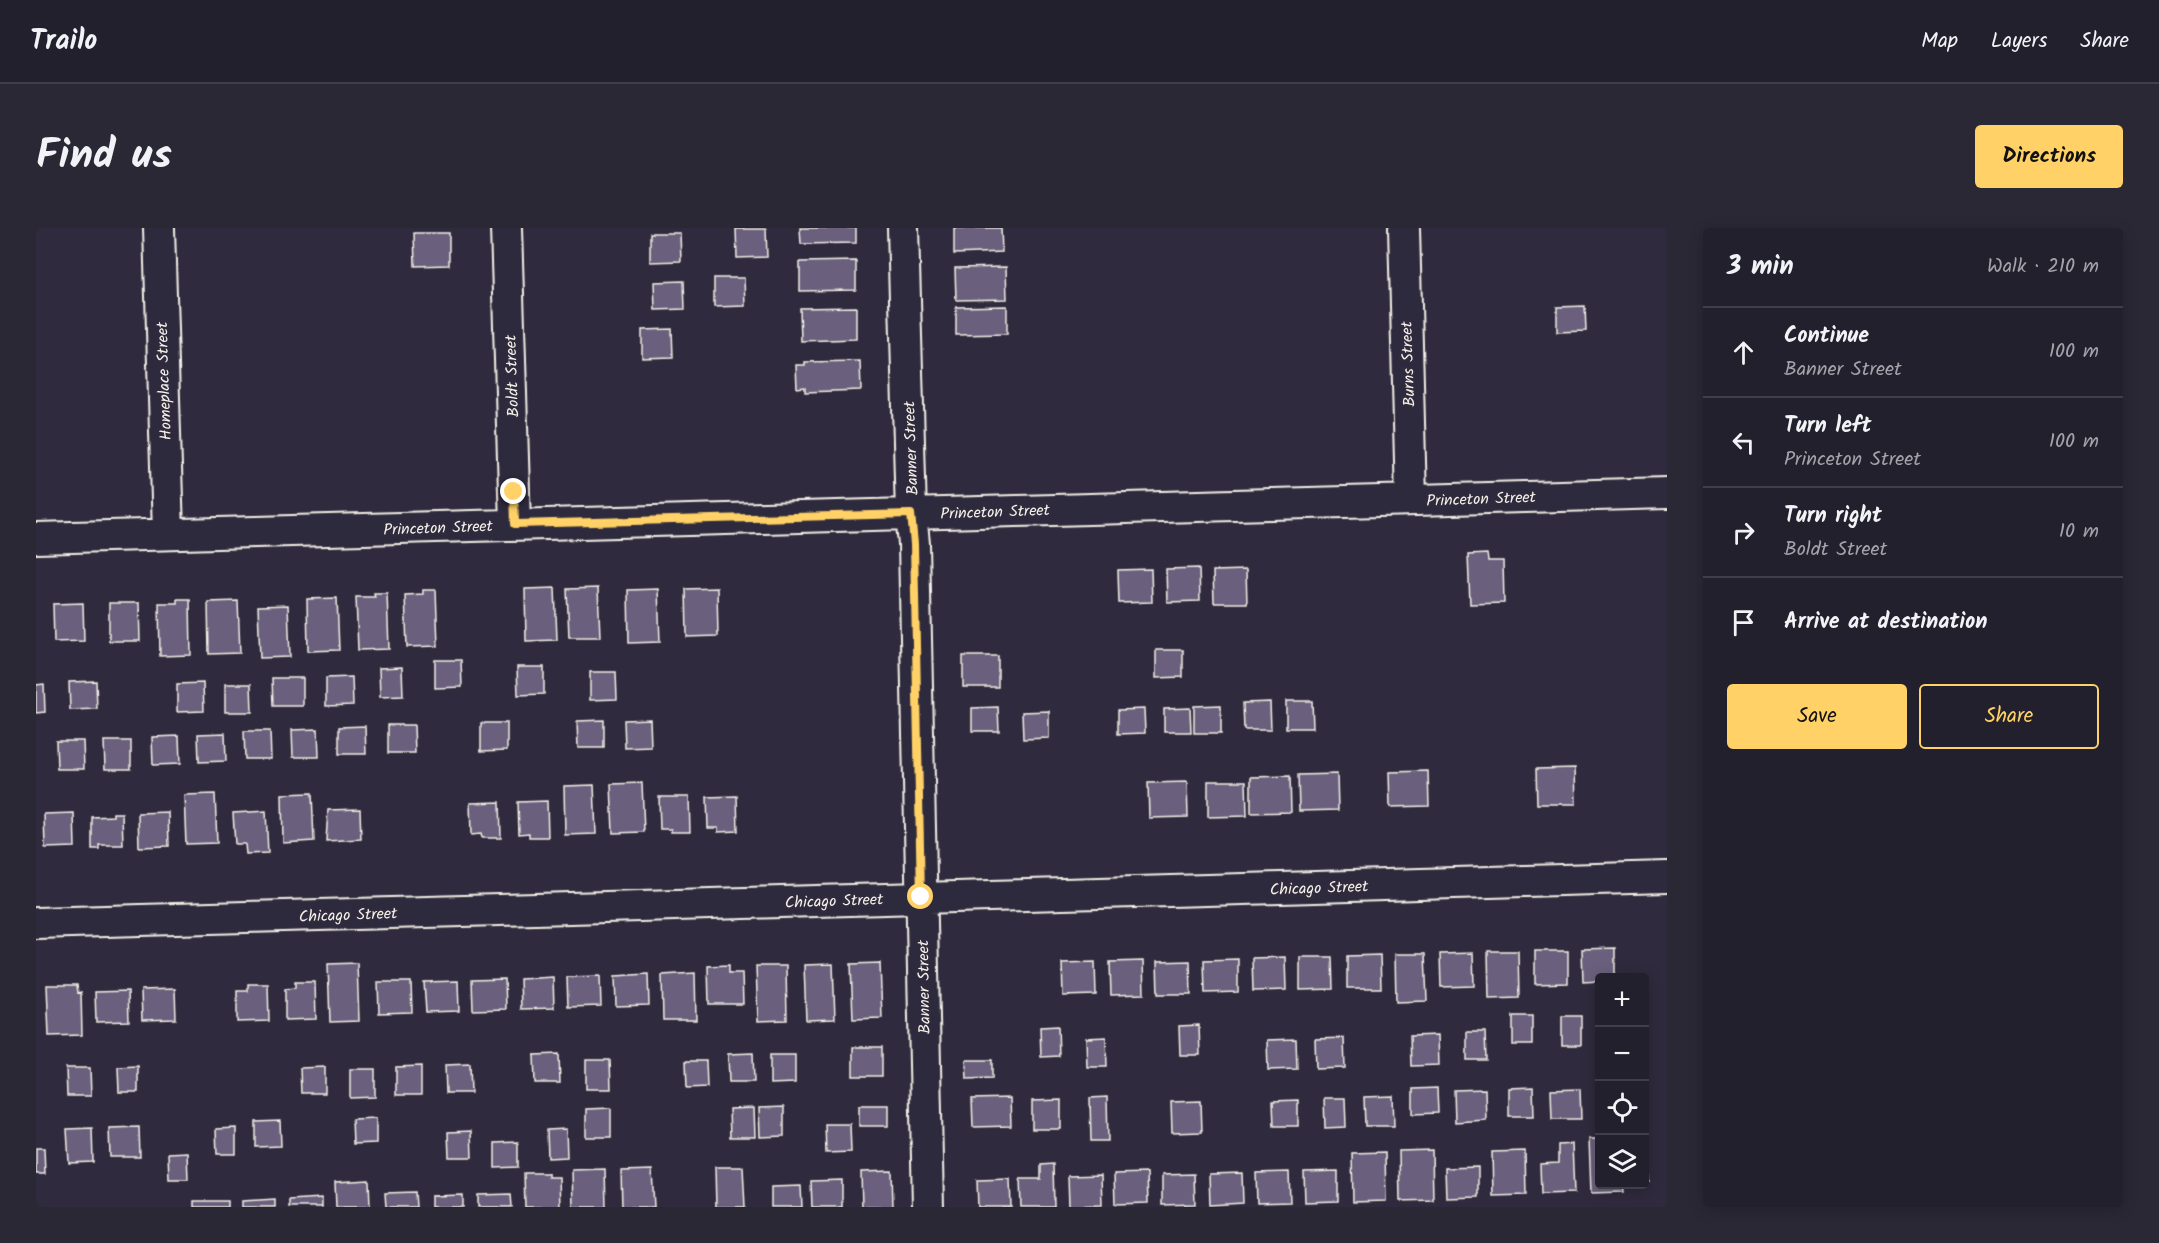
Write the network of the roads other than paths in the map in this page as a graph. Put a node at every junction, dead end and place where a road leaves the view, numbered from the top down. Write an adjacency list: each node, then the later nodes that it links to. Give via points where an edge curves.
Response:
1 (159, 228): 9 (street, Homeplace Street)
2 (506, 228): 8 (street, Boldt Street)
3 (903, 228): 7 (street, Banner Street)
4 (1404, 228): 6 (street, Burns Street)
5 (1667, 493): 6 (street, Princeton Street)
6 (1411, 500): 7 (street, Princeton Street)
7 (911, 514): 8 (street, Princeton Street); 12 (street, Banner Street)
8 (515, 524): 9 (street, Princeton Street)
9 (168, 534): 10 (street, Princeton Street)
10 (36, 538)
11 (1667, 877): 12 (street, Chicago Street)
12 (921, 897): 13 (street, Chicago Street); 14 (street, Banner Street)
13 (36, 923)
14 (928, 1207)

